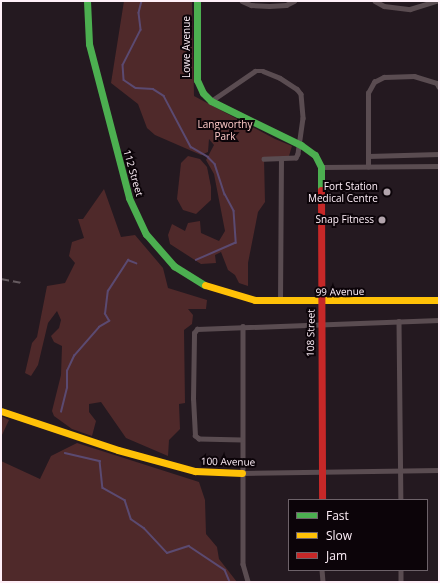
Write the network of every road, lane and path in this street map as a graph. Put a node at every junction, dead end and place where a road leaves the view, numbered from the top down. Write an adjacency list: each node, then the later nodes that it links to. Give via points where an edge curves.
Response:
1 (87, 1): 17 (street, 112 Street, via 87,32 92,58 123,181 139,224 162,254 184,273 213,289)
2 (197, 1): 8 (street, Lowe Avenue, via 197,80 203,93)
3 (242, 1): 4 (street, via 251,6 269,6 286,5)
4 (294, 1)
5 (375, 1): 6 (street, via 384,6 410,9)
6 (436, 1)
7 (439, 87): 11 (street, via 414,76 384,77 374,82 368,93)
8 (211, 100): 9 (street, Lowe Avenue); 9 (street, via 255,71 263,71 280,78 293,85 301,94 304,118)
9 (301, 145): 13 (street, via 296,158); 15 (street, Lowe Avenue, via 315,155)
10 (439, 154): 11 (street)
11 (368, 156): 16 (street)
12 (264, 159): 13 (street)
13 (281, 159): 19 (street)
14 (439, 166): 16 (street)
15 (321, 167): 16 (street); 20 (street, 108 Street)
16 (368, 167)
17 (241, 298): 19 (street, 99 Avenue)
18 (439, 300): 20 (street, 99 Avenue)
19 (280, 302): 20 (street, 99 Avenue)
20 (322, 302): 23 (street, 108 Street)
21 (439, 320): 22 (street)
22 (399, 321): 23 (street); 28 (street)
23 (320, 324): 24 (street); 29 (street, 108 Street)
24 (243, 326): 26 (street); 26 (street, via 203,327 195,330 193,399 195,436 199,439)
25 (1, 411): 30 (street, 100 Avenue, via 118,450 195,471)
26 (242, 440): 30 (street)
27 (439, 470): 28 (street, 100 Avenue)
28 (400, 471): 29 (street, 100 Avenue); 32 (street)
29 (322, 472): 30 (street, 100 Avenue); 31 (street, 108 Street)
30 (242, 473): 35 (street, via 243,564)
31 (322, 499)
32 (401, 499)
33 (322, 571): 36 (street)
34 (401, 571): 37 (street)
35 (248, 582)
36 (322, 582)
37 (401, 582)

